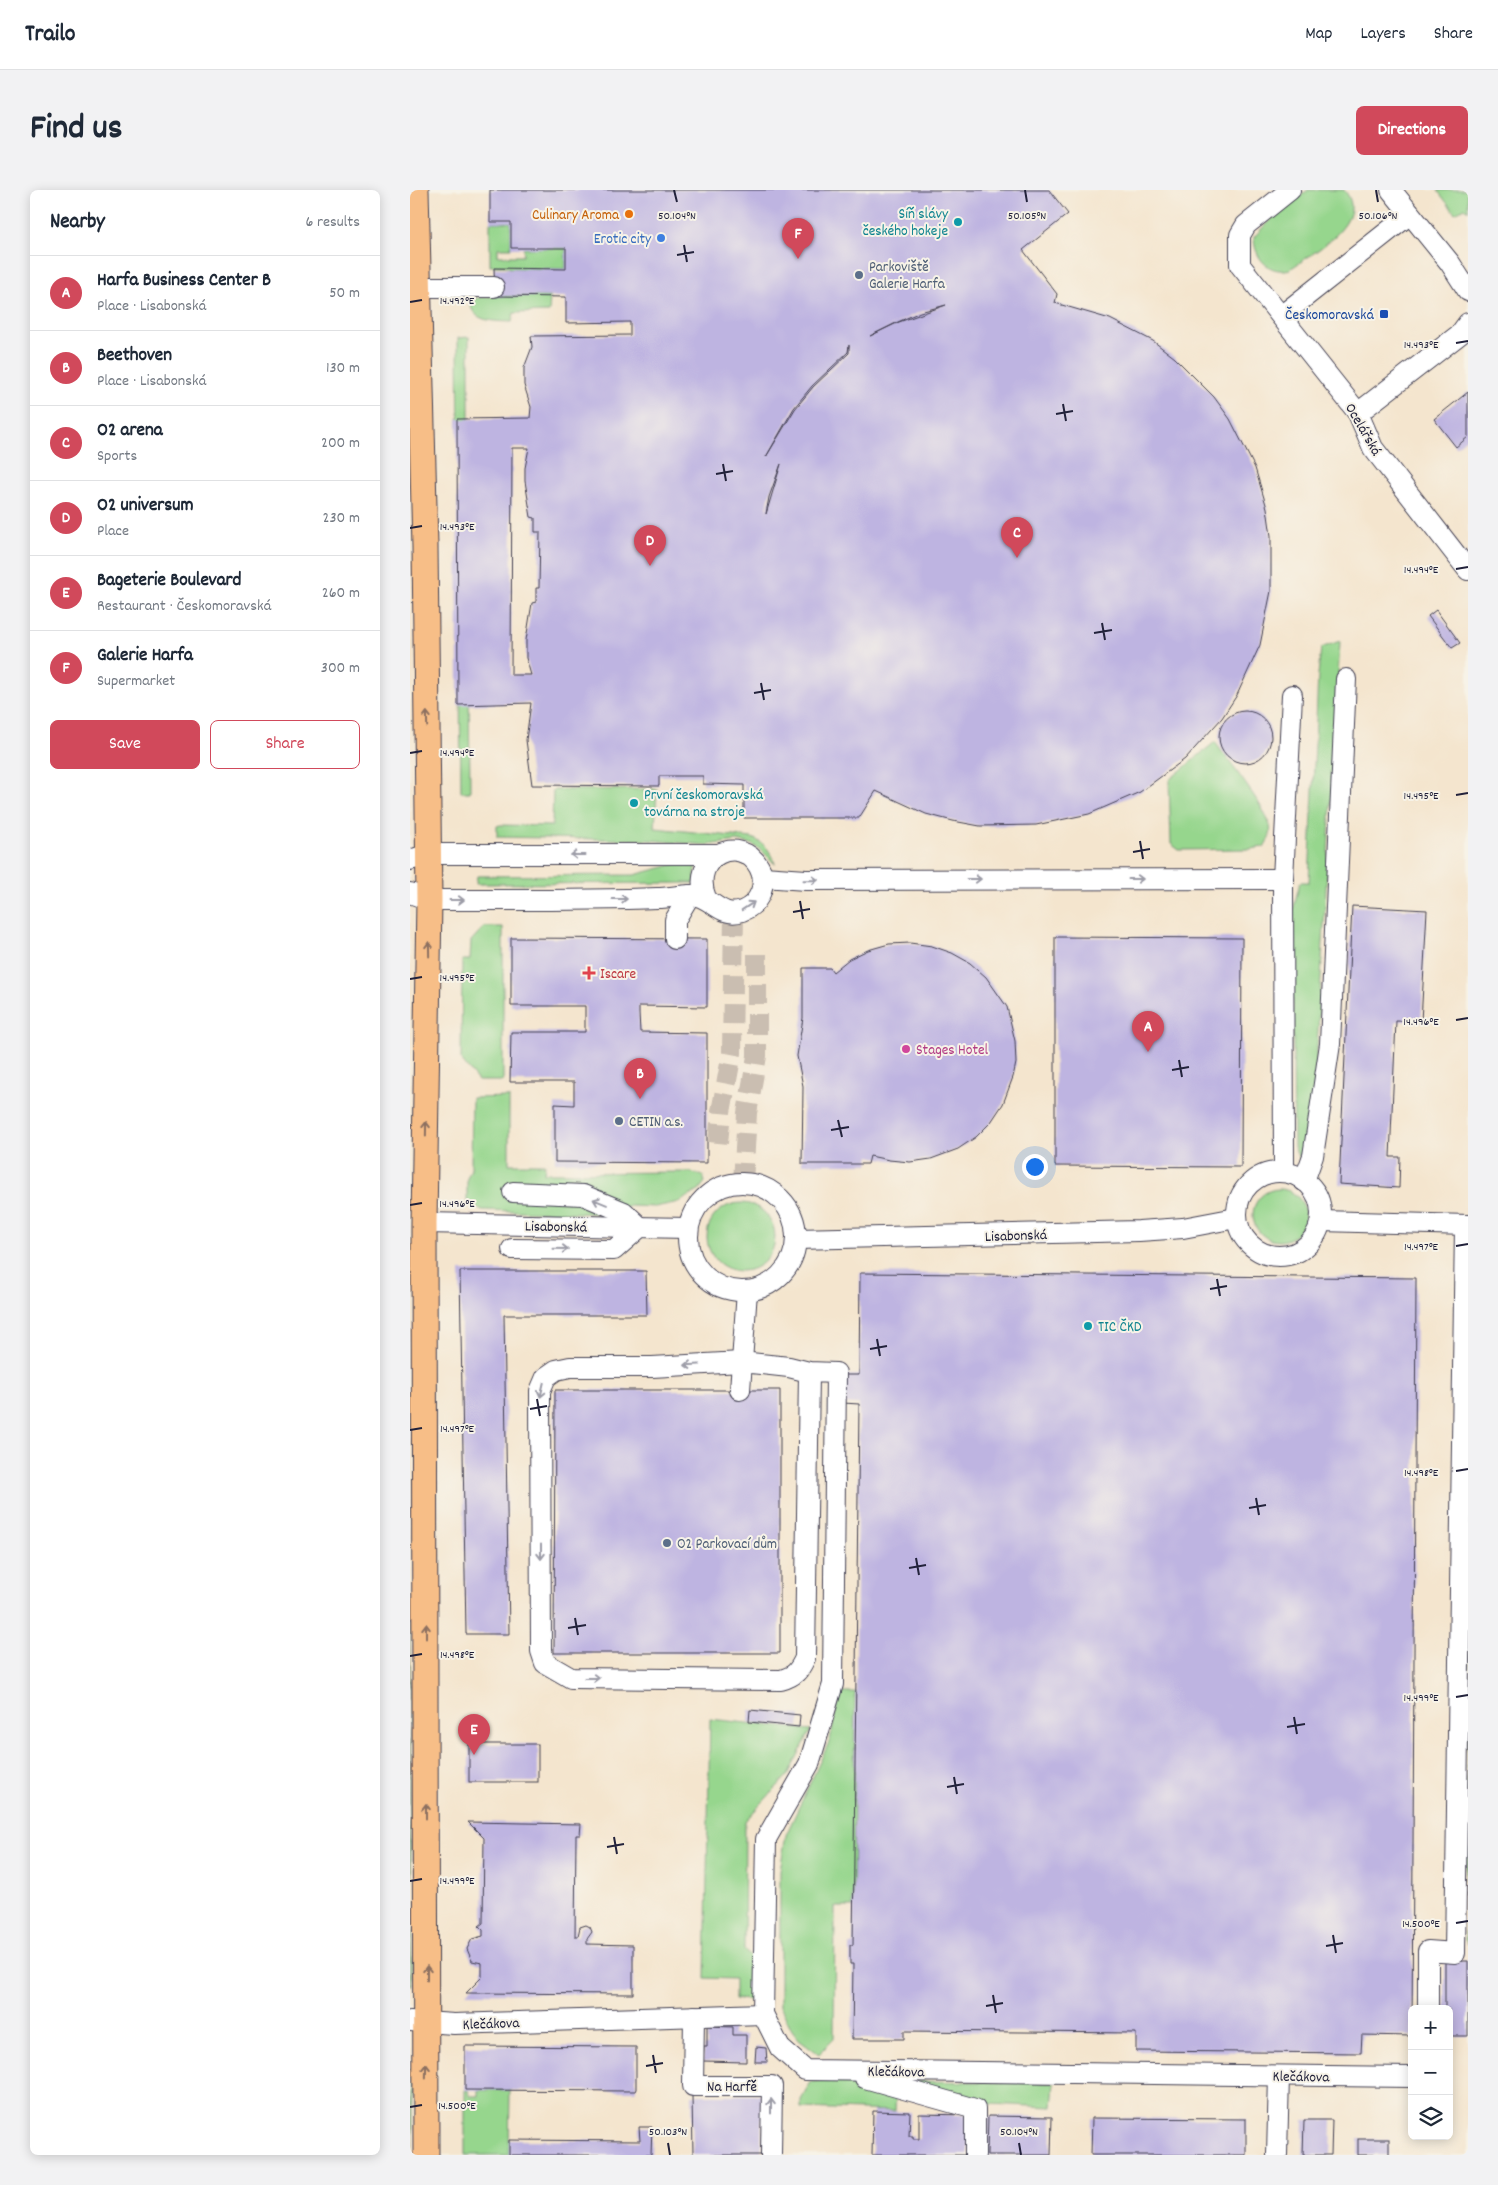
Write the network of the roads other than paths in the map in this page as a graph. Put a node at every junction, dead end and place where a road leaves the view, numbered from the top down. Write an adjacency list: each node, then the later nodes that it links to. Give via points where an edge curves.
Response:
1 (416, 190): 5 (main road)
2 (1290, 190): 8 (street, Ocelářská, via 1246,225 1240,235 1238,249 1240,265)
3 (1391, 190): 4 (street)
4 (1410, 214): 7 (street); 8 (street)
5 (414, 287): 6 (street); 15 (main road, one-way to 5, via 425,546)
6 (494, 287)
7 (1468, 291)
8 (1281, 316): 10 (street, Ocelářská)
9 (1468, 323): 10 (street, via 1460,334)
10 (1358, 413): 11 (street, Ocelářská, via 1373,448)
11 (1468, 570)
12 (1346, 679): 22 (street, via 1330,1044 1313,1156)
13 (1292, 695): 17 (street)
14 (718, 854): 15 (street, one-way to 15); 16 (street, via 734,851 750,856); 19 (street, via 704,869)
15 (419, 857): 18 (main road)
16 (763, 877): 17 (street, one-way to 17, via 806,880); 19 (street, one-way to 16, via 726,912 743,910 756,901 763,886)
17 (1283, 880): 21 (street)
18 (420, 896): 20 (street, one-way to 20); 26 (main road, one-way to 18)
19 (698, 897): 20 (street); 20 (street, via 675,929)
20 (658, 898)
21 (1284, 1172): 22 (street); 24 (street, via 1271,1172 1249,1184 1242,1194)
22 (1304, 1180): 25 (street, via 1318,1198)
23 (513, 1192): 28 (street, one-way to 23, via 624,1212 583,1195)
24 (1236, 1218): 25 (street, via 1239,1230 1254,1249 1278,1257 1301,1251 1310,1243); 30 (street, Lisabonská, via 1183,1228 1139,1231)
25 (1321, 1221): 27 (street)
26 (424, 1223): 28 (street, Lisabonská); 36 (main road)
27 (1466, 1225): 37 (street, via 1455,1953 1428,1951)
28 (640, 1228): 29 (street, Lisabonská); 31 (street, one-way to 28, via 614,1250)
29 (688, 1228): 30 (street, via 698,1207 714,1191 743,1183 760,1186 781,1201 793,1223); 32 (street, via 691,1253 702,1274 730,1290)
30 (796, 1239): 32 (street, via 793,1254 780,1274 762,1287)
31 (512, 1249)
32 (747, 1291): 33 (street)
33 (741, 1362): 34 (street); 34 (street, one-way to 34, via 570,1367 556,1370 546,1377 540,1392 541,1651 546,1663 557,1672 571,1678 781,1680 793,1677 800,1670 805,1658); 35 (street)
34 (809, 1372): 38 (street, via 836,1373 833,1684 808,1764 766,1839)
35 (740, 1390)
36 (418, 1573): 40 (main road, one-way to 36)
37 (1428, 2005)
38 (763, 2014): 39 (street, Klečákova); 41 (street, Klečákova, via 780,2048 805,2070)
39 (694, 2016): 40 (street, Klečákova, via 454,2024); 45 (street, Na Harfě, one-way to 39, via 772,2086 693,2086)
40 (418, 2022): 44 (main road, one-way to 40)
41 (840, 2071): 42 (street, Klečákova); 46 (street, via 975,2109)
42 (1279, 2076): 43 (street, Klečákova); 47 (street)
43 (1408, 2077)
44 (426, 2155)
45 (771, 2155)
46 (975, 2155)
47 (1277, 2155)

